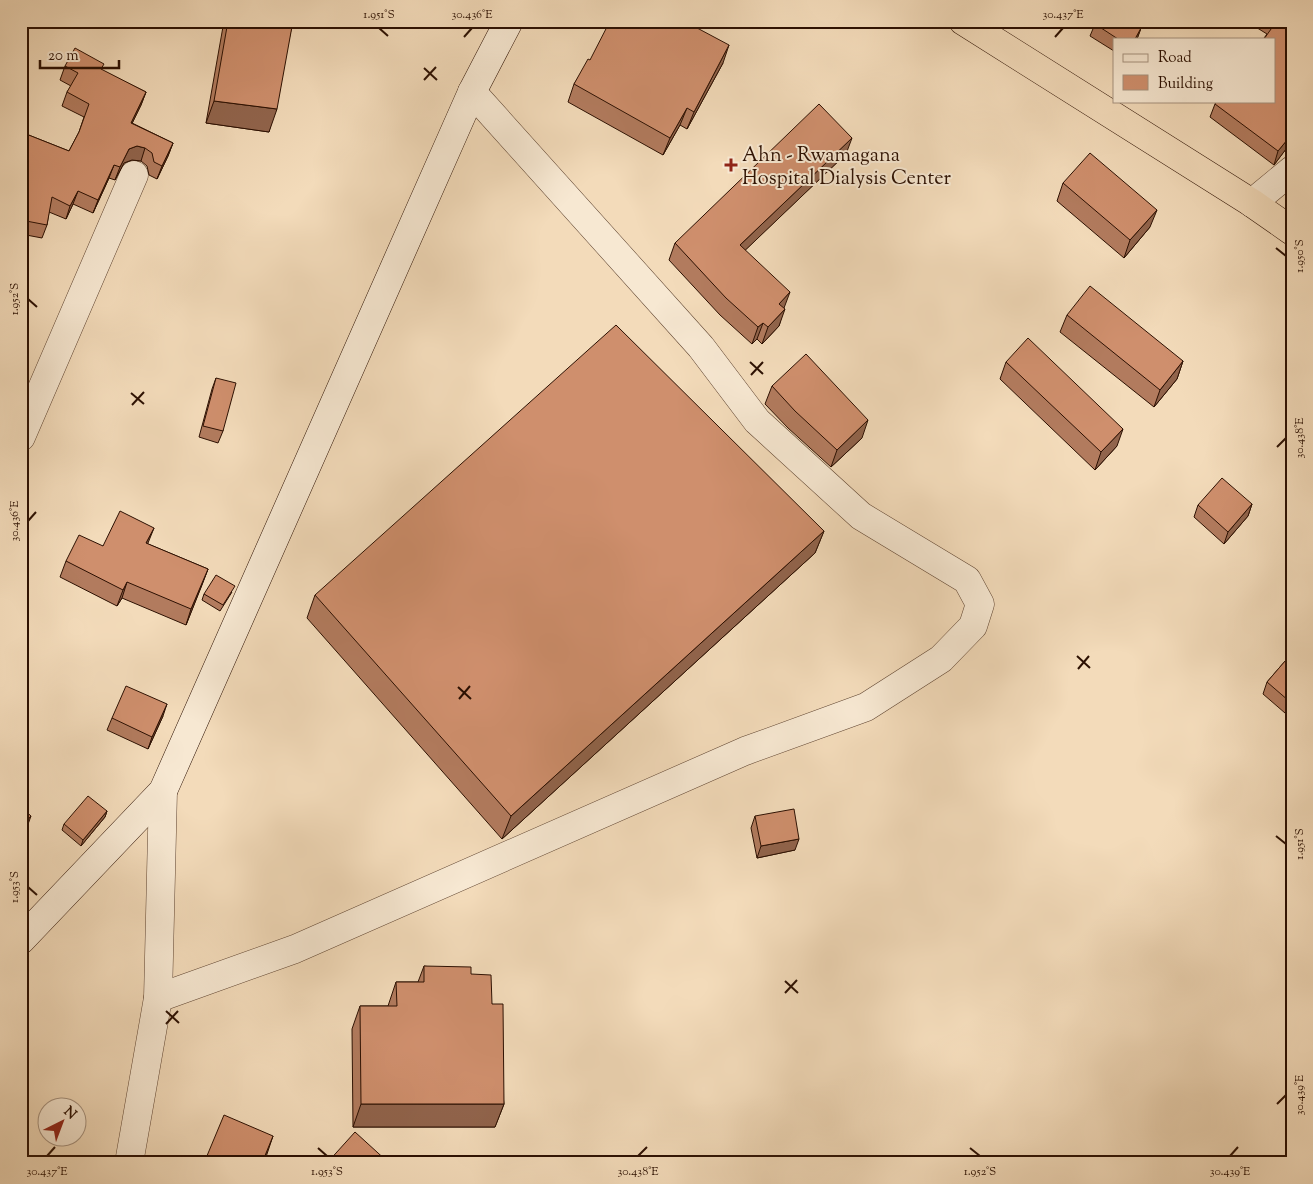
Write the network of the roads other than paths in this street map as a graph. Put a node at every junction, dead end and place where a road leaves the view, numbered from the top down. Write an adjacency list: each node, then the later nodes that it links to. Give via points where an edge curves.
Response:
1 (509, 21): 3 (street)
2 (963, 21): 6 (highway)
3 (472, 92): 9 (street); 11 (street, via 701,347 757,421 861,516 967,580 980,604 973,626 941,659 866,707 745,751 295,950)
4 (1292, 170): 6 (street)
5 (134, 175): 8 (street)
6 (1252, 203): 7 (highway)
7 (1292, 231)
8 (21, 437)
9 (164, 791): 10 (street); 11 (street)
10 (21, 940)
11 (158, 998): 12 (street)
12 (129, 1163)

